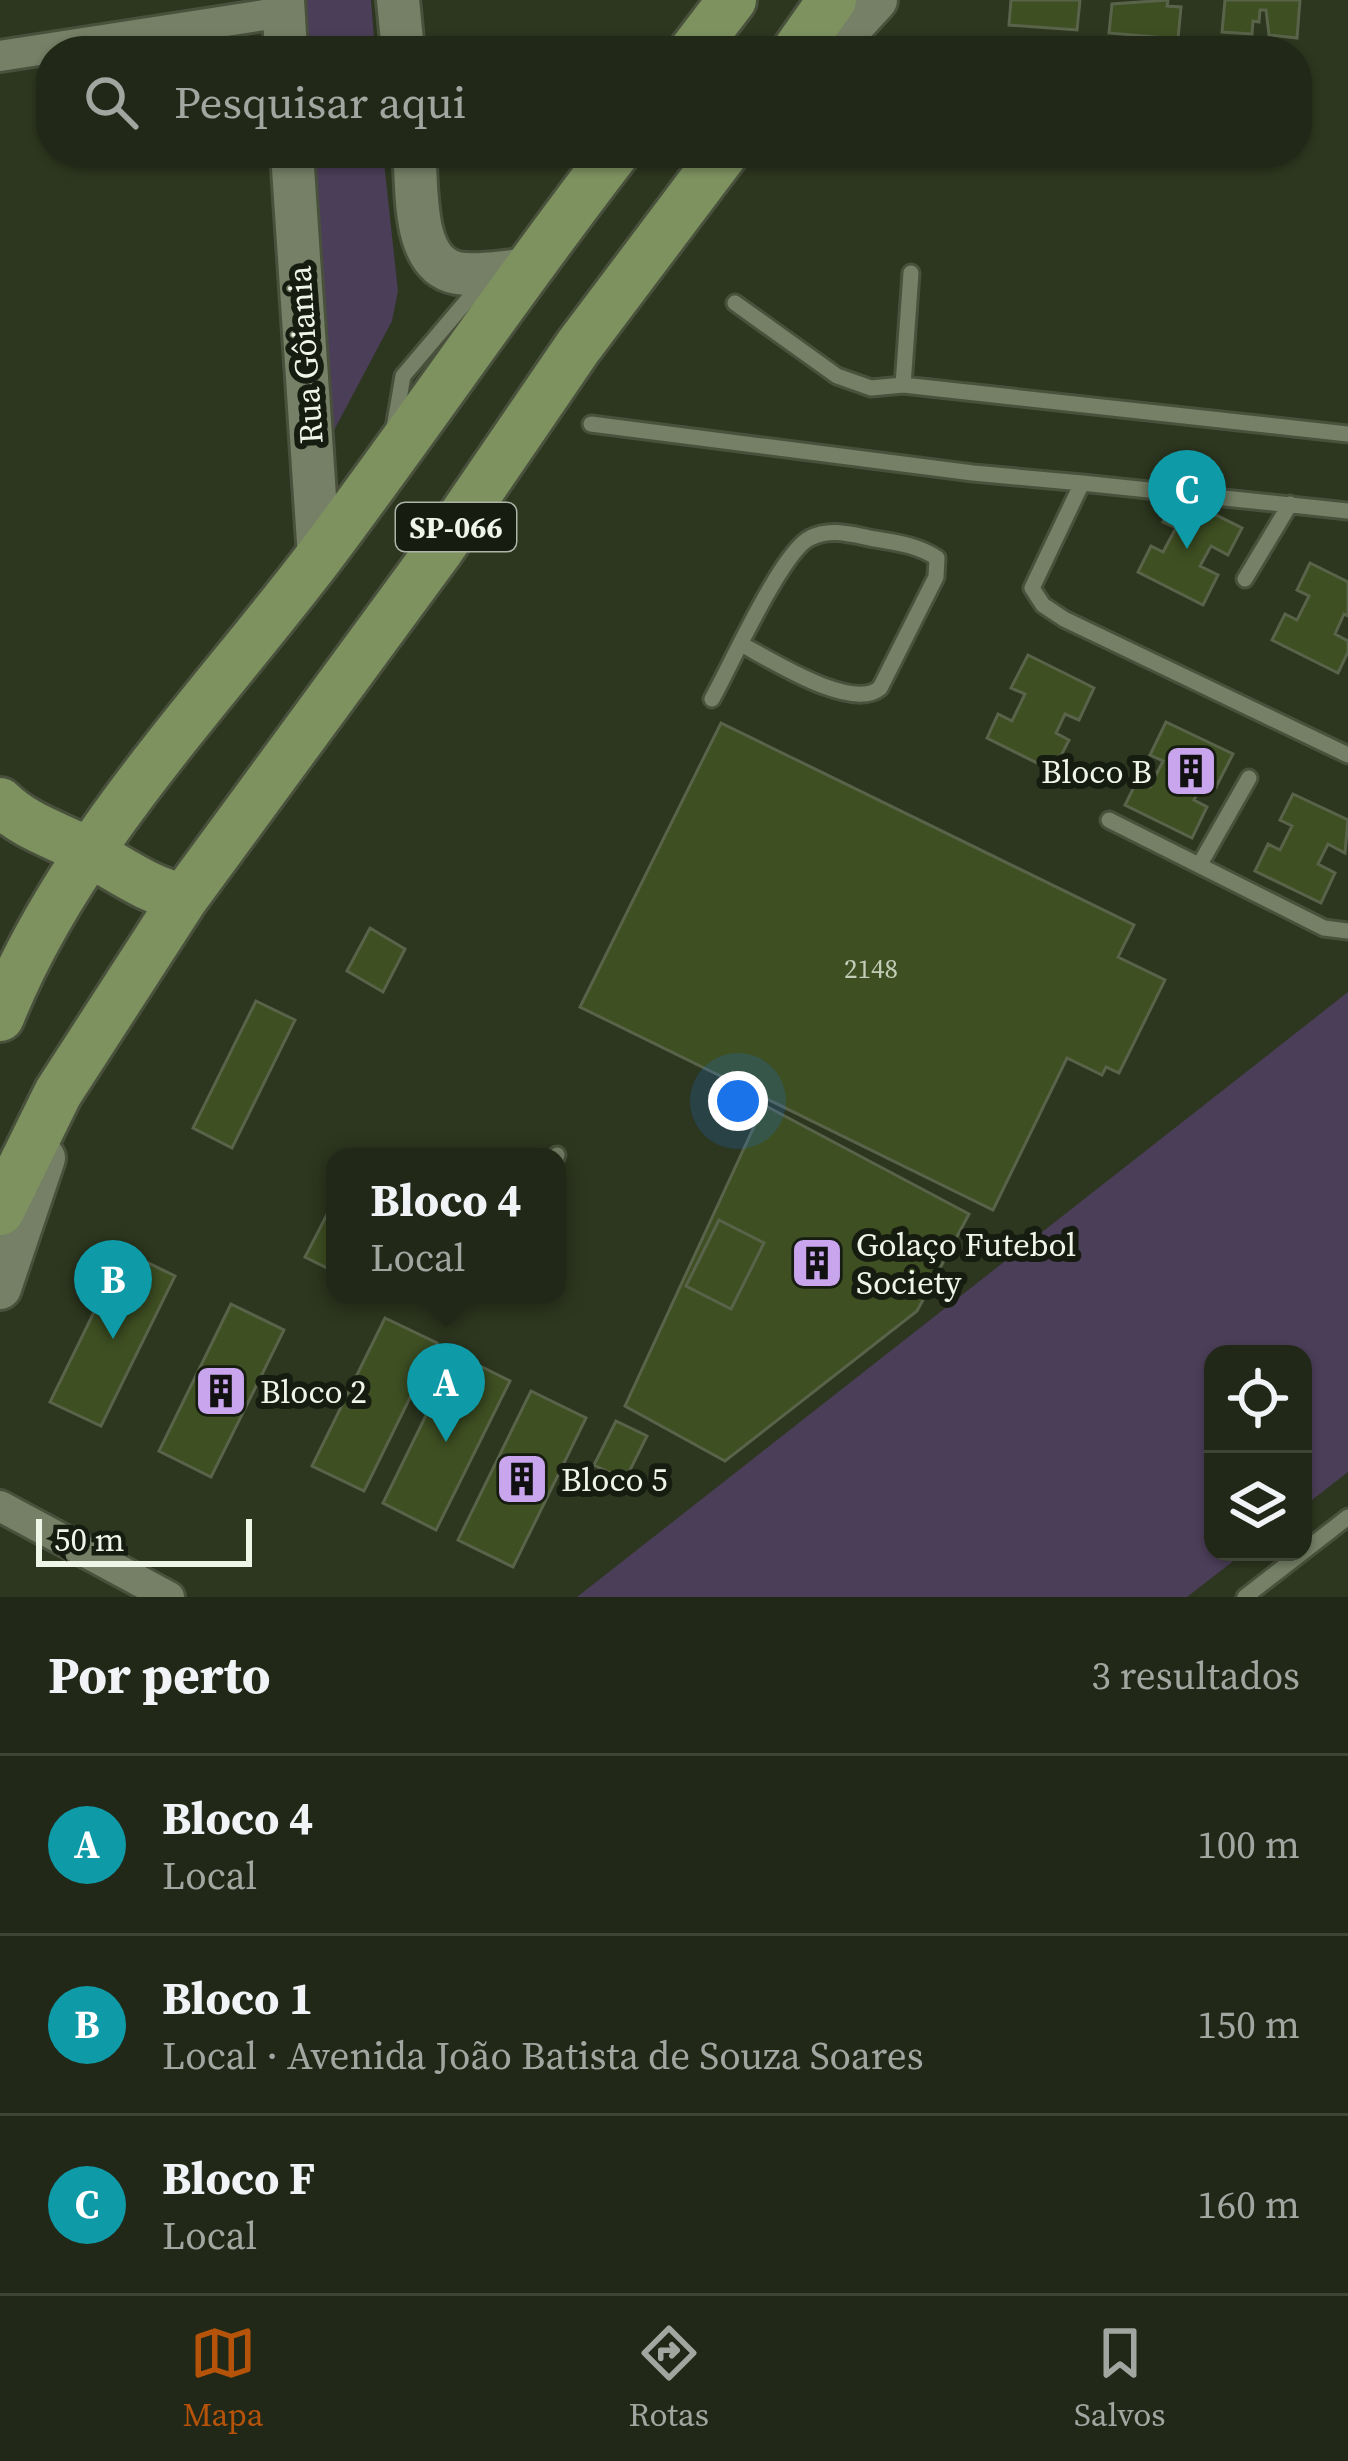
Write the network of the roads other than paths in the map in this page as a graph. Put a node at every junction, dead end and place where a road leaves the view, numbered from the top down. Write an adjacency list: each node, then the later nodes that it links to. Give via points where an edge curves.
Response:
1 (398, 0): 6 (street)
2 (832, 0): 7 (main road)
3 (876, 0): 8 (street)
4 (284, 21): 5 (street)
5 (162, 36)
6 (402, 36)
7 (807, 36)
8 (843, 36)
9 (36, 52): 10 (street)
10 (0, 56)
11 (293, 168): 24 (street, Rua Gôiania)
12 (416, 168): 16 (street, via 424,245 438,265 458,274)
13 (603, 168): 16 (main road, SP-066)
14 (716, 168): 34 (main road, SP-066, via 578,347)
15 (911, 273): 18 (lane)
16 (521, 274): 24 (main road, SP-066)
17 (735, 303): 18 (lane, via 837,376 872,388)
18 (903, 385): 20 (lane)
19 (591, 424): 21 (lane)
20 (1348, 434)
21 (1082, 483): 22 (lane); 28 (lane, via 1032,588 1043,605)
22 (1290, 504): 23 (lane); 25 (lane)
23 (1348, 511)
24 (319, 557): 32 (main road, SP-066)
25 (1245, 579)
26 (742, 644): 26 (lane, via 807,539 830,531 920,547 937,558 936,577 870,697 808,679); 27 (lane)
27 (712, 699)
28 (1348, 755)
29 (1249, 778): 33 (lane)
30 (0, 802): 32 (main road)
31 (1109, 820): 33 (lane)
32 (89, 852): 34 (main road, via 135,882); 36 (main road, SP-066)
33 (1200, 864): 35 (lane, via 1324,928)
34 (184, 898): 37 (main road, SP-066)
35 (1348, 931)
36 (3, 989)
37 (58, 1093): 38 (main road, SP-066); 39 (street, via 42,1169)
38 (0, 1211)
39 (0, 1288)
40 (0, 1506): 44 (street)
41 (1348, 1516): 42 (lane)
42 (1312, 1545)
43 (1291, 1561): 45 (lane)
44 (169, 1597)
45 (1245, 1597)

